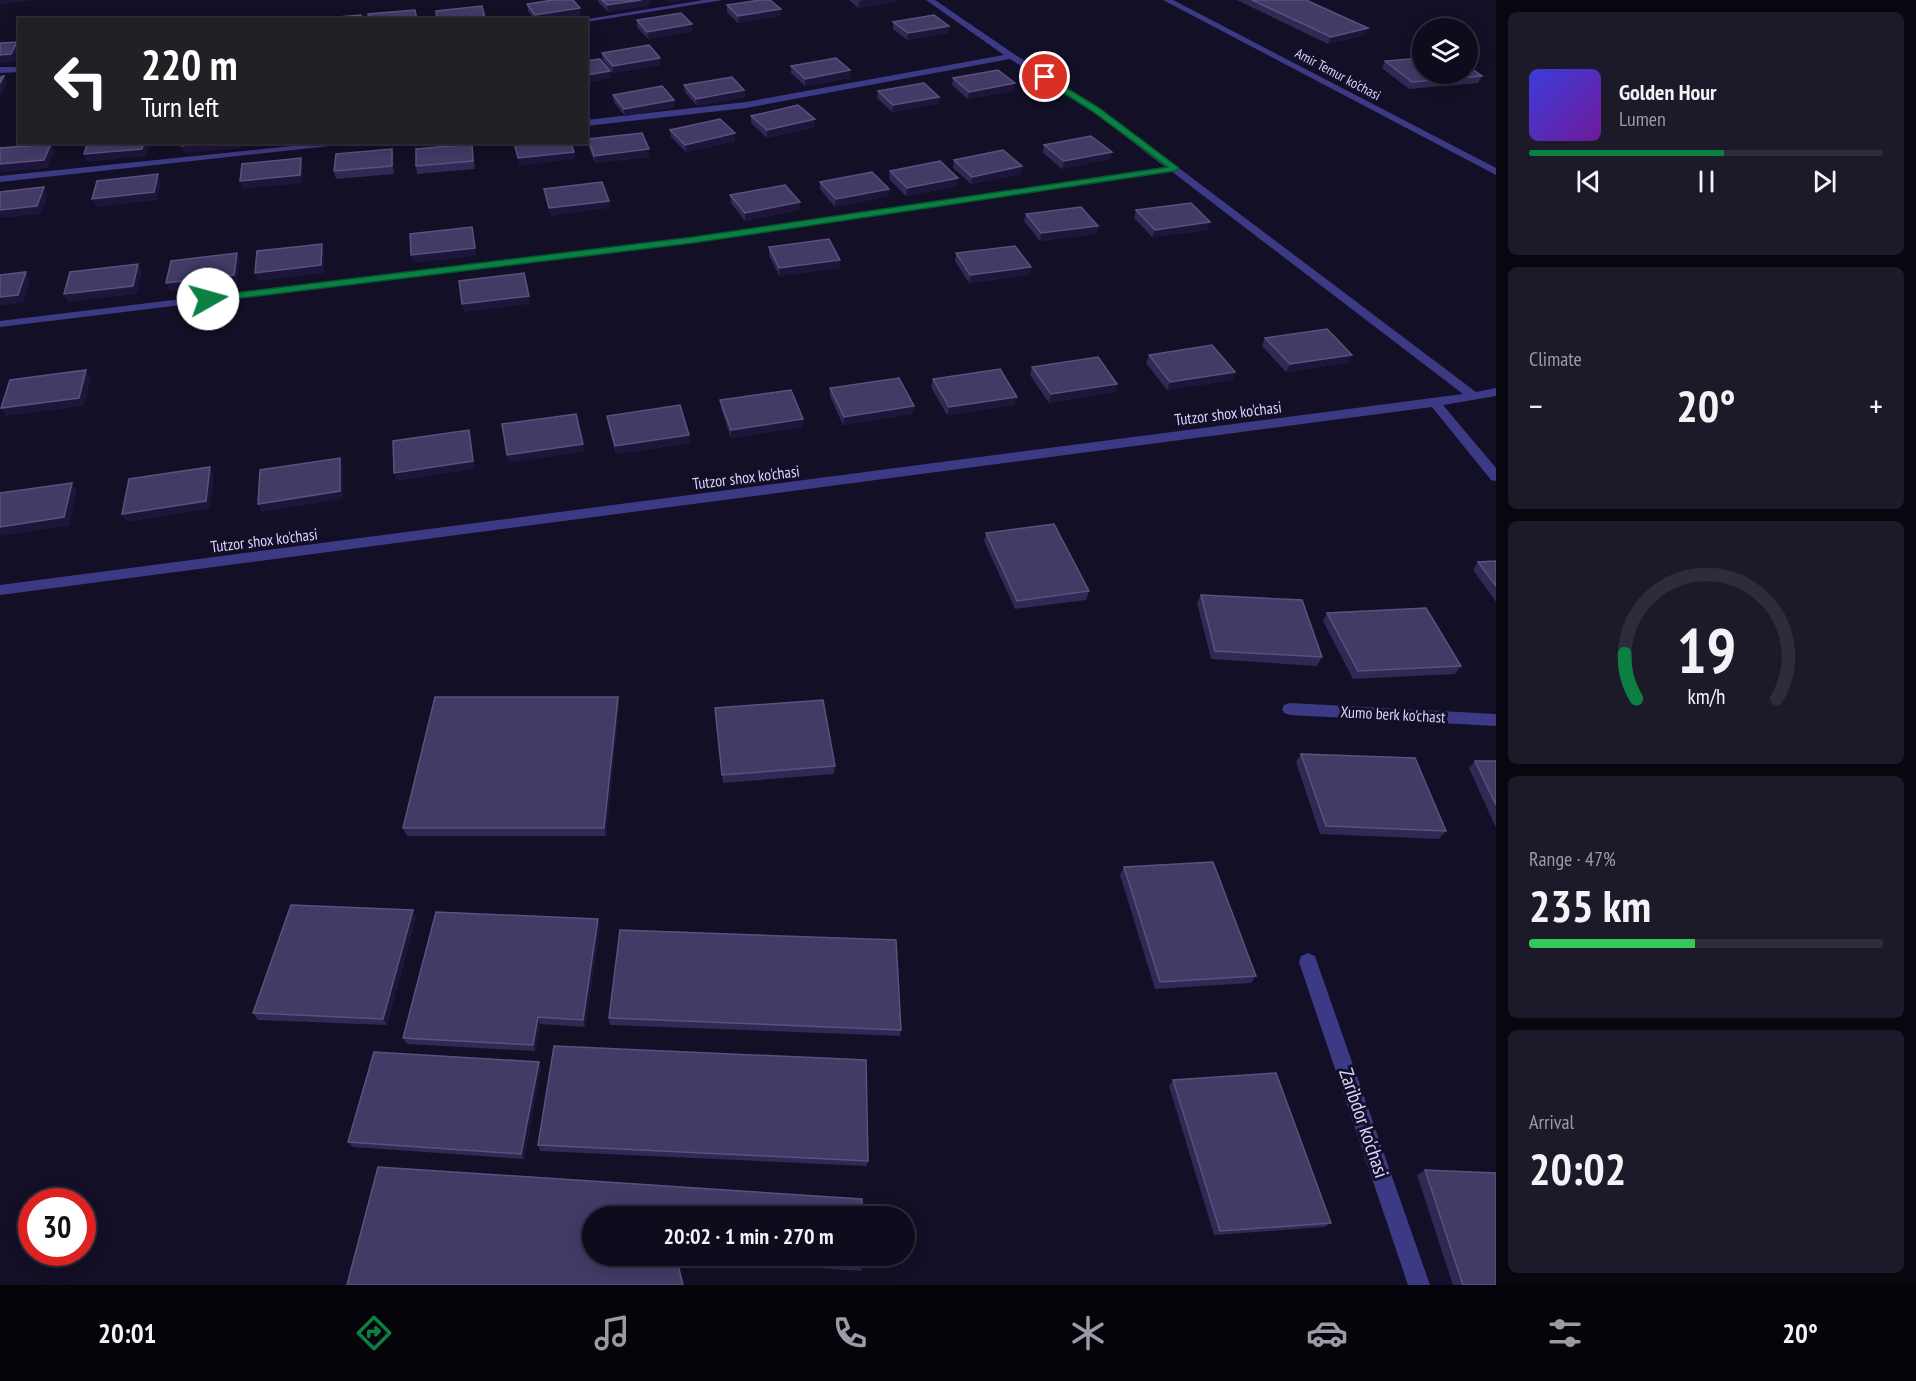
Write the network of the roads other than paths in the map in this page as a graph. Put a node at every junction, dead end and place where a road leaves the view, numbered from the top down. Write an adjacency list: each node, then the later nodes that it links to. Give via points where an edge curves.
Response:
1 (719, 0): 4 (street)
2 (930, 0): 5 (street)
3 (1167, 0): 11 (street, Amir Temur ko'chasi)
4 (588, 20)
5 (1011, 56): 8 (street, via 746,105); 10 (street, via 1095,109)
6 (18, 69): 7 (street)
7 (0, 70)
8 (588, 123)
9 (343, 144): 12 (street)
10 (1175, 168): 13 (street, via 693,240); 15 (street)
11 (1496, 172)
12 (0, 179)
13 (0, 324)
14 (1496, 392): 15 (street, Tutzor shox ko'chasi)
15 (1472, 395): 16 (street, Tutzor shox ko'chasi)
16 (1435, 403): 17 (street); 18 (street, Tutzor shox ko'chasi)
17 (1496, 477)
18 (0, 590)
19 (1290, 709): 20 (street, Xumo berk ko'chast)
20 (1496, 720)
21 (1308, 962): 22 (street, Zaribdor ko'chasi)
22 (1419, 1285)

